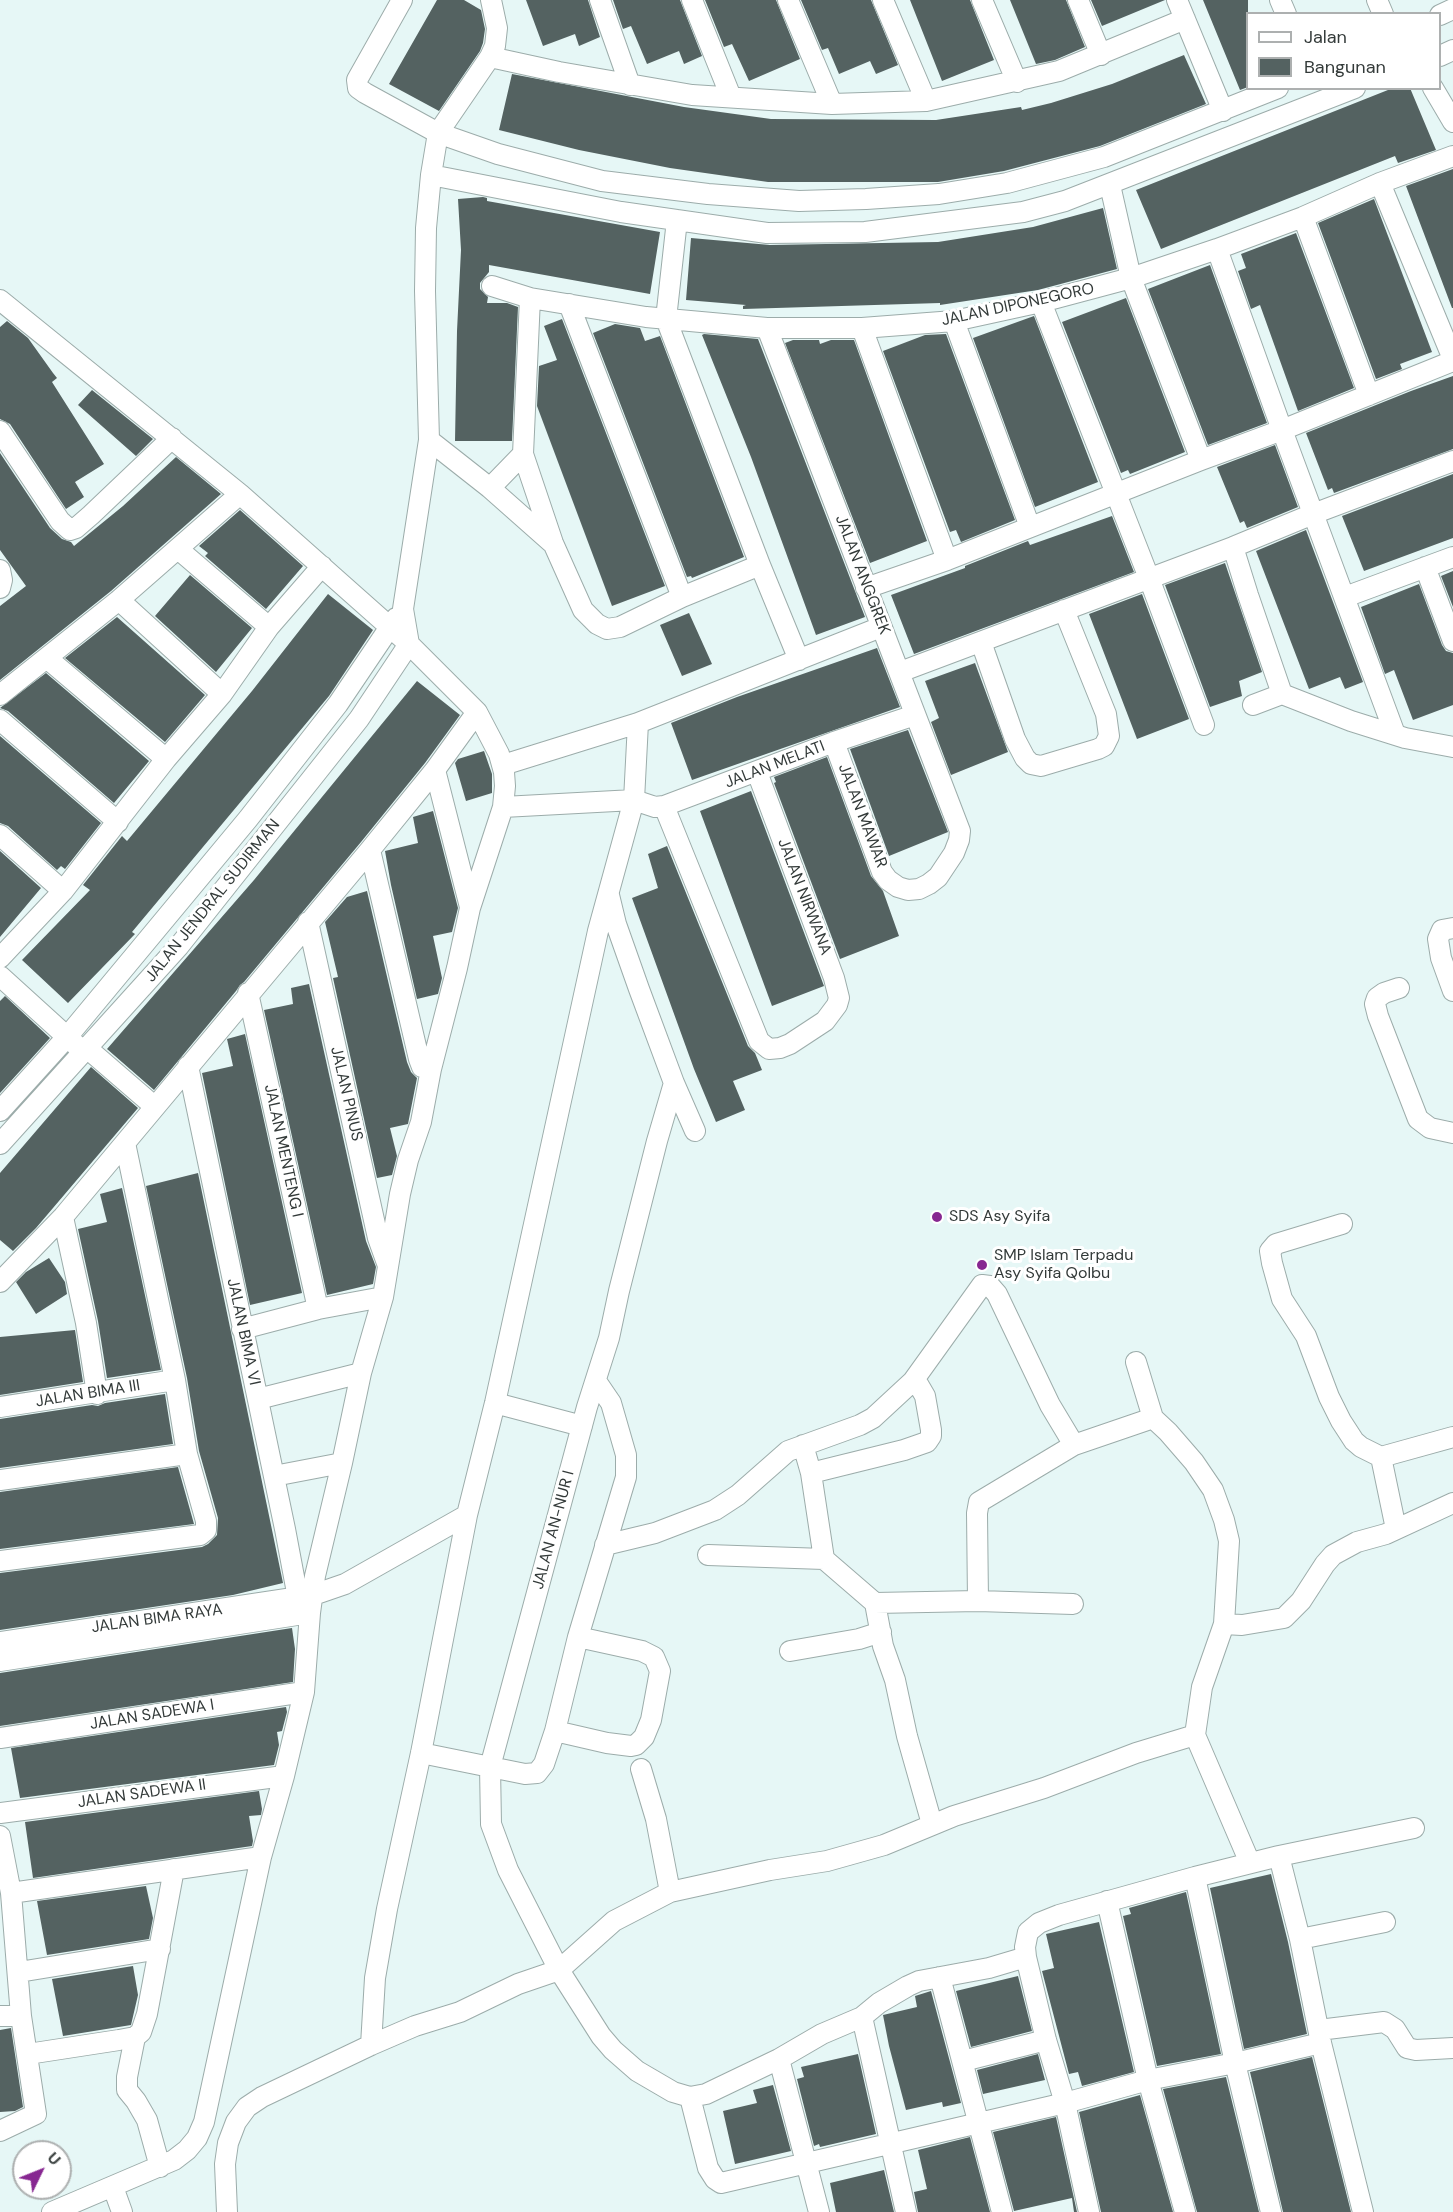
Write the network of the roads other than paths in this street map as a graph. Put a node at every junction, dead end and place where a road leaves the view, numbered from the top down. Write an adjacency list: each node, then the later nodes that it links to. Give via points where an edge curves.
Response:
1 (402, 0): 23 (street, via 360,74 358,88)
2 (491, 0): 12 (street, via 497,28)
3 (600, 0): 14 (street)
4 (693, 0): 18 (street)
5 (788, 0): 20 (street)
6 (884, 0): 19 (street)
7 (982, 0): 13 (street)
8 (1078, 0): 11 (street)
9 (1177, 0): 10 (street)
10 (1185, 19): 11 (street); 21 (street)
11 (1101, 55): 13 (street)
12 (490, 57): 14 (street); 23 (street)
13 (1017, 82): 19 (street)
14 (630, 85): 18 (street)
15 (1273, 90): 21 (street)
16 (1350, 90): 27 (street)
17 (1434, 90): 22 (street)
18 (731, 97): 20 (street)
19 (926, 101): 20 (street)
20 (832, 104)
21 (1223, 111): 23 (street, via 1104,157 1007,183 939,194 800,201 602,181 498,154)
22 (1453, 122)
23 (438, 133): 25 (street)
24 (1453, 156): 26 (street, JALAN DIPONEGORO)
25 (431, 175): 29 (street); 46 (street, via 425,291)
26 (1380, 183): 28 (street, JALAN DIPONEGORO); 41 (street)
27 (1110, 185): 29 (street, via 1023,212 866,232 767,233); 31 (street)
28 (1303, 216): 30 (street, JALAN DIPONEGORO); 42 (street)
29 (677, 220): 37 (street)
30 (1217, 249): 31 (street, JALAN DIPONEGORO); 43 (street)
31 (1131, 278): 34 (street, JALAN DIPONEGORO); 48 (street)
32 (492, 286): 33 (street, JALAN DIPONEGORO)
33 (530, 298): 35 (street, JALAN DIPONEGORO); 47 (street)
34 (1041, 302): 38 (street, JALAN DIPONEGORO); 51 (street)
35 (569, 304): 37 (street, JALAN DIPONEGORO); 67 (street)
36 (2, 305): 45 (street)
37 (666, 319): 39 (street, JALAN DIPONEGORO); 60 (street)
38 (954, 321): 40 (street, JALAN DIPONEGORO); 54 (street)
39 (767, 328): 40 (street, JALAN DIPONEGORO); 66 (street, JALAN ANGGREK)
40 (862, 328): 59 (street)
41 (1453, 360): 42 (street)
42 (1369, 395): 43 (street)
43 (1282, 430): 48 (street); 53 (street)
44 (0, 431): 45 (street, via 70,530)
45 (172, 438): 52 (street)
46 (429, 440): 50 (street); 70 (street)
47 (523, 453): 50 (street); 55 (street)
48 (1201, 460): 51 (street)
49 (1453, 461): 53 (street)
50 (489, 488): 55 (street)
51 (1116, 493): 54 (street); 64 (street)
52 (240, 494): 57 (street); 61 (street)
53 (1313, 514): 56 (street); 68 (street)
54 (1030, 527): 59 (street)
55 (553, 543): 67 (street, via 583,610 607,629 620,627)
56 (1233, 547): 64 (street); 82 (street)
57 (178, 549): 69 (street); 72 (street)
58 (1453, 557): 62 (street)
59 (947, 560): 66 (street)
60 (760, 565): 67 (street); 79 (street)
61 (322, 566): 72 (street); 73 (street)
62 (1425, 567): 68 (street); 75 (street)
63 (0, 570): 65 (street)
64 (1149, 578): 71 (street); 89 (street)
65 (0, 588)
66 (866, 588): 74 (street, JALAN ANGGREK)
67 (682, 597)
68 (1345, 597): 90 (street)
69 (119, 600): 78 (street); 81 (street)
70 (403, 609): 73 (street, JALAN JENDRAL SUDIRMAN); 77 (street)
71 (1064, 610): 76 (street); 76 (street, via 1106,714 1107,741 1098,749 1041,766 1031,764 1015,739)
72 (269, 627): 81 (street)
73 (390, 627): 77 (street); 108 (street, JALAN JENDRAL SUDIRMAN, via 338,704 248,819)
74 (881, 627): 79 (street); 80 (street, JALAN ANGGREK)
75 (1453, 641)
76 (981, 642): 80 (street)
77 (409, 644): 85 (street); 110 (street, JALAN JENDRAL SUDIRMAN, via 358,719)
78 (48, 658): 83 (street); 93 (street)
79 (799, 660): 88 (street)
80 (900, 672): 86 (street, JALAN ANGGREK)
81 (222, 694): 93 (street)
82 (1282, 694): 84 (street); 90 (street)
83 (0, 695)
84 (1253, 705)
85 (477, 712): 94 (street); 95 (street)
86 (915, 715): 91 (street, JALAN MELATI); 100 (street, JALAN ANGGREK)
87 (0, 720): 101 (street)
88 (638, 723): 94 (street); 97 (street)
89 (1204, 725)
90 (1395, 734): 92 (street)
91 (834, 742): 96 (street, JALAN MELATI); 100 (street, JALAN MAWAR, via 882,872 898,887 919,889 938,877 959,840)
92 (1453, 747)
93 (166, 759): 101 (street)
94 (503, 765): 99 (street)
95 (435, 770): 103 (street); 106 (street)
96 (757, 772): 98 (street, JALAN MELATI); 98 (street, JALAN NIRWANA, via 838,998 825,1021 774,1050 759,1041)
97 (634, 800): 98 (street); 99 (street); 105 (street)
98 (664, 806)
99 (503, 807): 106 (street)
100 (957, 821)
101 (118, 822): 104 (street)
102 (0, 835): 104 (street)
103 (370, 850): 107 (street); 119 (street, via 419,1059 422,1067)
104 (63, 891): 111 (street)
105 (609, 893): 120 (street, via 616,924); 141 (street)
106 (470, 908): 119 (street)
107 (308, 922): 115 (street); 129 (street, JALAN PINUS, via 378,1238)
108 (155, 928): 110 (street); 116 (street, JALAN JENDRAL SUDIRMAN)
109 (1453, 928): 114 (street, via 1442,930 1438,939)
110 (179, 946): 117 (street, JALAN JENDRAL SUDIRMAN)
111 (3, 950)
112 (0, 976): 116 (street)
113 (1399, 988): 124 (street, via 1377,998 1378,1016 1418,1119 1430,1128)
114 (1453, 991)
115 (248, 993): 118 (street); 132 (street, JALAN MENTENG I)
116 (67, 1037): 117 (street); 122 (street, JALAN JENDRAL SUDIRMAN)
117 (86, 1051): 121 (street); 126 (street, JALAN JENDRAL SUDIRMAN)
118 (188, 1066): 121 (street); 133 (street, JALAN BIMA VI)
119 (430, 1069): 129 (street, via 421,1122 400,1194)
120 (674, 1083): 123 (street); 138 (street, JALAN AN-NUR I)
121 (154, 1106): 125 (street)
122 (0, 1111)
123 (695, 1131)
124 (1453, 1133)
125 (125, 1143): 127 (street); 136 (street)
126 (0, 1144)
127 (63, 1217): 130 (street); 139 (street)
128 (1342, 1224): 149 (street, via 1276,1244 1270,1251 1272,1263 1281,1299 1306,1336 1336,1413 1354,1441)
129 (388, 1265): 131 (street)
130 (0, 1282)
131 (383, 1298): 132 (street); 135 (street)
132 (318, 1309): 133 (street)
133 (242, 1329): 140 (street, JALAN BIMA VI)
134 (1136, 1362): 143 (street)
135 (361, 1373): 140 (street); 150 (street)
136 (175, 1380): 139 (street, JALAN BIMA III); 148 (street)
137 (913, 1381): 146 (street, via 868,1421); 147 (street, via 978,1289 986,1284 997,1294 1050,1405); 151 (street, via 925,1396 931,1430 927,1442)
138 (596, 1382): 144 (street, JALAN AN-NUR I); 157 (street, via 611,1403 627,1467)
139 (97, 1394): 142 (street, JALAN BIMA III)
140 (258, 1399): 152 (street, JALAN BIMA VI)
141 (495, 1403): 144 (street); 155 (street)
142 (0, 1407)
143 (1153, 1418): 147 (street); 165 (street, via 1194,1462 1213,1490 1224,1520 1228,1541)
144 (582, 1426): 176 (street, JALAN AN-NUR I)
145 (1453, 1437): 149 (street)
146 (803, 1445): 151 (street); 157 (street, via 788,1451 715,1510 656,1533)
147 (1074, 1445): 161 (street, via 979,1502)
148 (187, 1454): 153 (street); 160 (street, via 206,1521 203,1534)
149 (1381, 1457): 156 (street)
150 (342, 1463): 152 (street); 162 (street)
151 (811, 1473): 159 (street)
152 (274, 1476): 162 (street, JALAN BIMA VI)
153 (0, 1480)
154 (1453, 1503): 156 (street)
155 (467, 1515): 162 (street); 175 (street)
156 (1396, 1529): 165 (street, via 1333,1555 1284,1618)
157 (605, 1545): 167 (street)
158 (708, 1556): 159 (street)
159 (824, 1559): 163 (street)
160 (0, 1561)
161 (978, 1601): 163 (street); 164 (street)
162 (307, 1602): 168 (street, JALAN BIMA RAYA); 170 (street, JALAN BIMA RAYA); 171 (street)
163 (875, 1603): 166 (street)
164 (1073, 1604)
165 (1224, 1624): 173 (street, via 1202,1687)
166 (881, 1632): 169 (street); 180 (street)
167 (578, 1637): 172 (street); 172 (street, via 654,1657 660,1671 651,1720 644,1737 631,1746)
168 (0, 1642)
169 (790, 1652)
170 (0, 1661)
171 (304, 1692): 174 (street, JALAN SADEWA I); 178 (street)
172 (555, 1731): 176 (street, via 537,1773)
173 (1195, 1735): 180 (street); 186 (street)
174 (0, 1738)
175 (421, 1753): 176 (street); 206 (street, via 381,1938)
176 (490, 1767): 197 (street, JALAN AN-NUR I, via 491,1824 497,1844)
177 (641, 1769): 189 (street, via 656,1819)
178 (284, 1776): 179 (street, JALAN SADEWA II); 185 (street)
179 (0, 1813)
180 (932, 1824): 189 (street, via 884,1845 827,1861)
181 (1414, 1828): 183 (street)
182 (0, 1836): 184 (street)
183 (1279, 1856): 186 (street); 194 (street)
184 (2, 1857): 190 (street)
185 (261, 1857): 187 (street); 219 (street, via 204,2122 187,2150)
186 (1250, 1863): 188 (street)
187 (174, 1869): 190 (street); 195 (street)
188 (1195, 1877): 191 (street); 211 (street)
189 (670, 1892): 197 (street, via 614,1921)
190 (11, 1893): 193 (street)
191 (1107, 1901): 196 (street, via 1032,1927 1025,1939); 212 (street)
192 (1385, 1922): 194 (street)
193 (7, 1939): 198 (street)
194 (1300, 1939): 203 (street)
195 (160, 1948): 198 (street); 204 (street, via 146,2021)
196 (1026, 1957): 199 (street); 205 (street)
197 (559, 1970): 206 (street); 213 (street, JALAN AN-NUR I, via 613,2050 650,2079)
198 (18, 1972): 201 (street)
199 (940, 1977): 202 (street, via 908,1986); 210 (street)
200 (0, 2016): 201 (street)
201 (21, 2016): 208 (street)
202 (862, 2017): 209 (street, via 822,2034); 217 (street)
203 (1320, 2036): 207 (street, via 1384,2022 1395,2029 1407,2048); 211 (street); 230 (street)
204 (135, 2037): 208 (street); 219 (street, via 127,2090 147,2120)
205 (1046, 2040): 210 (street); 214 (street)
206 (371, 2045): 223 (street, via 280,2087 247,2107 228,2143)
207 (1453, 2048)
208 (28, 2054): 216 (street, via 36,2114)
209 (780, 2059): 213 (street, via 706,2094); 218 (street)
210 (963, 2061): 215 (street)
211 (1235, 2063): 212 (street); 229 (street)
212 (1148, 2080): 214 (street); 228 (street)
213 (690, 2097): 218 (street, via 708,2168 718,2181 726,2183)
214 (1065, 2103): 215 (street); 227 (street)
215 (977, 2123): 217 (street); 226 (street)
216 (0, 2131)
217 (892, 2144): 218 (street); 225 (street)
218 (806, 2163): 224 (street)
219 (160, 2167): 220 (street)
220 (113, 2187): 221 (street); 222 (street)
221 (52, 2212)
222 (122, 2212)
223 (226, 2212)
224 (819, 2212)
225 (906, 2212)
226 (1002, 2212)
227 (1089, 2212)
228 (1185, 2212)
229 (1271, 2212)
230 (1363, 2212)

